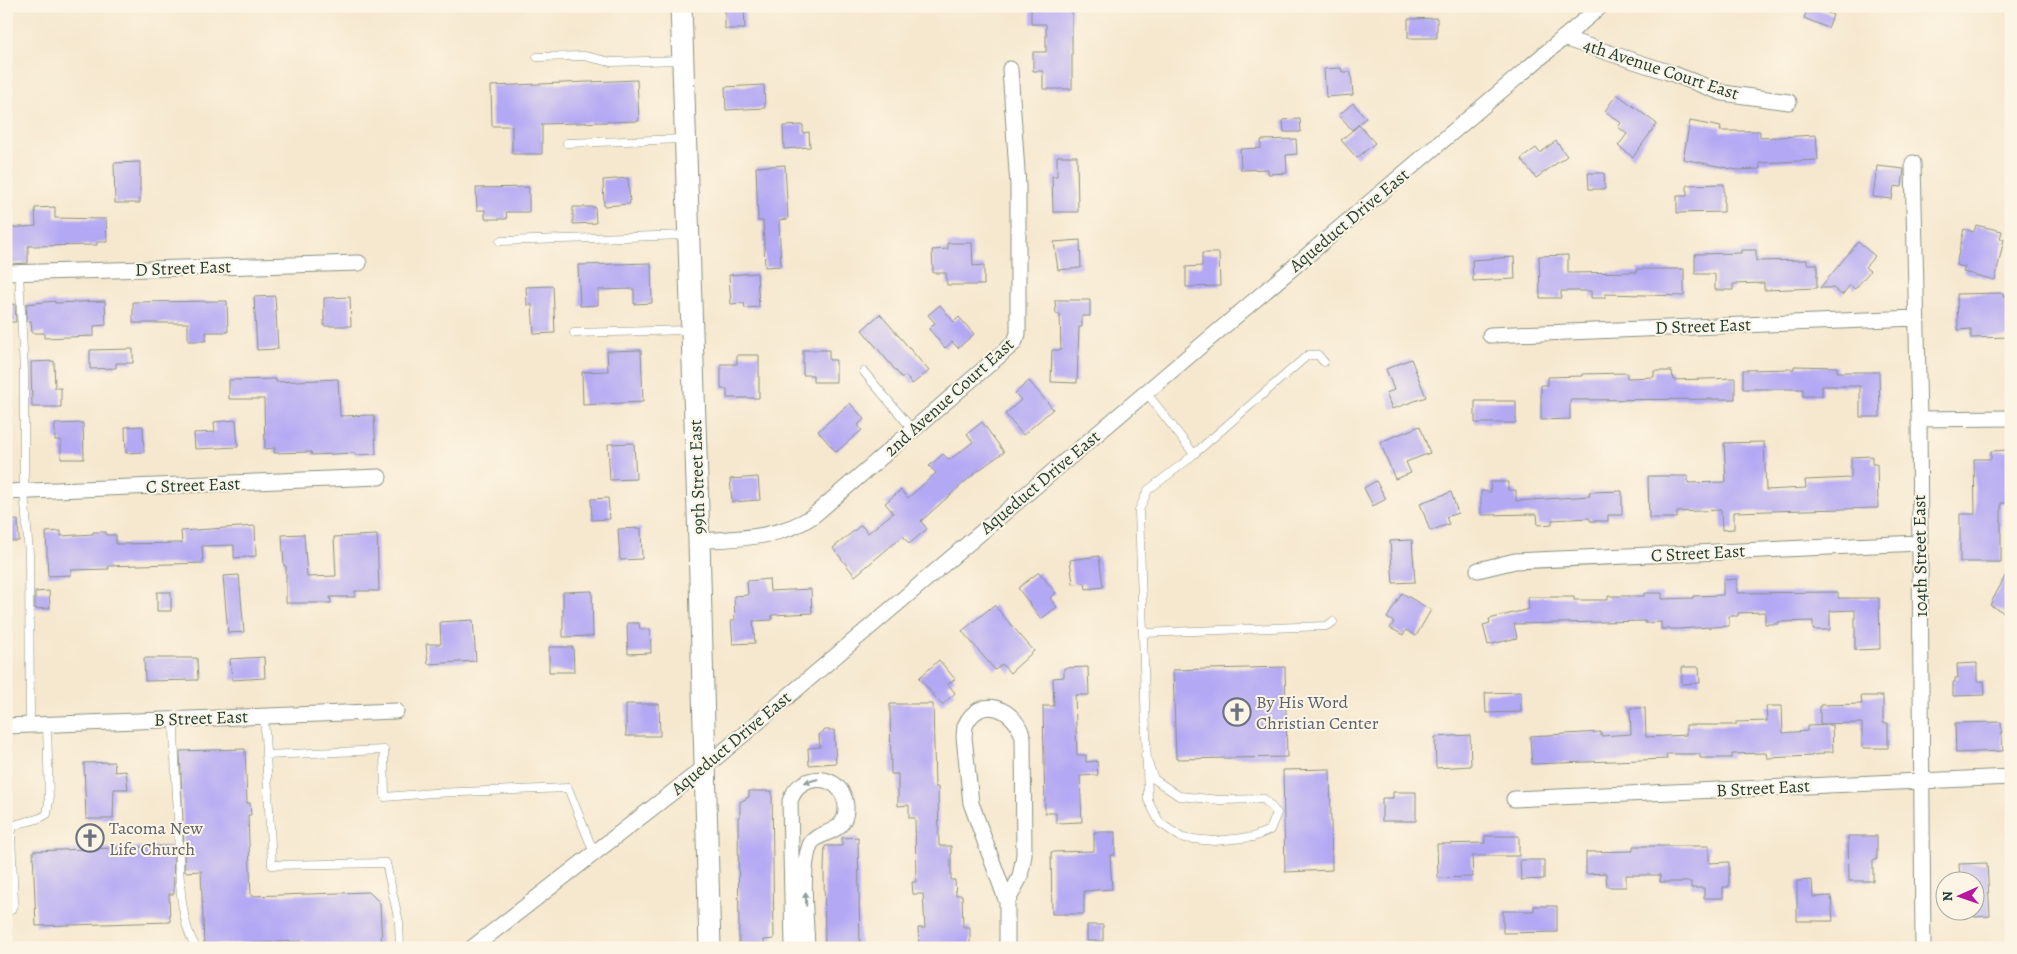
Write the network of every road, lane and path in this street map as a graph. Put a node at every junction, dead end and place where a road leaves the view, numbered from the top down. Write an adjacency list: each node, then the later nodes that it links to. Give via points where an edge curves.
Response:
1 (681, 6): 5 (street, 99th Street East)
2 (1601, 6): 3 (street, Aqueduct Drive East)
3 (1563, 38): 7 (street, 4th Avenue Court East, via 1723,93); 21 (street, Aqueduct Drive East)
4 (537, 57): 5 (lane, via 584,56 611,62)
5 (683, 60): 8 (street, 99th Street East)
6 (1010, 69): 24 (street, 2nd Avenue Court East, via 1018,186 1018,334 1014,343)
7 (1789, 102)
8 (686, 139): 9 (lane); 11 (street, 99th Street East)
9 (567, 143)
10 (1912, 163): 15 (street, 104th Street East)
11 (688, 235): 12 (lane); 16 (street, 99th Street East)
12 (500, 241)
13 (360, 263): 14 (street, D Street East)
14 (12, 273): 27 (lane, via 24,371)
15 (1916, 318): 18 (street, D Street East); 23 (street, 104th Street East)
16 (692, 330): 17 (lane); 29 (street, 99th Street East)
17 (574, 333)
18 (1490, 335)
19 (1324, 362): 25 (lane, via 1318,355 1308,355)
20 (864, 372): 24 (lane)
21 (1146, 392): 25 (lane); 42 (street, Aqueduct Drive East)
22 (2011, 418): 23 (street)
23 (1918, 419): 30 (street, 104th Street East)
24 (913, 430): 29 (street, 2nd Avenue Court East, via 799,526 753,537)
25 (1194, 454): 33 (lane, via 1148,490 1139,510)
26 (379, 477): 27 (street, C Street East)
27 (24, 491): 28 (street, C Street East); 38 (lane, via 29,554)
28 (6, 492)
29 (699, 541): 42 (street, 99th Street East)
30 (1920, 542): 31 (street, C Street East, via 1515,561); 44 (street, 104th Street East)
31 (1478, 570)
32 (1333, 622): 33 (lane, via 1326,626)
33 (1143, 633): 41 (lane)
34 (396, 711): 35 (street, B Street East)
35 (264, 716): 36 (street, B Street East); 40 (lane)
36 (174, 719): 37 (street, B Street East); 50 (lane, via 179,879 185,921)
37 (48, 724): 38 (street, B Street East); 46 (lane, via 47,814 40,819)
38 (30, 725): 39 (street, B Street East)
39 (6, 726)
40 (266, 755): 47 (lane, via 384,750 385,797 568,788); 51 (lane, via 272,865 386,863 399,922)
41 (1145, 755): 41 (lane, via 1148,800 1160,823 1182,838 1214,841 1253,837 1270,830 1277,814 1264,799 1220,800 1179,796 1154,779)
42 (705, 766): 47 (street, Aqueduct Drive East); 53 (street, 99th Street East)
43 (2011, 777): 44 (street, B Street East)
44 (1922, 780): 45 (street, B Street East); 57 (street, 104th Street East)
45 (1514, 798)
46 (10, 824): 49 (lane, via 14,902 11,910)
47 (594, 853): 52 (street, Aqueduct Drive East)
48 (1007, 902): 48 (street, via 976,820 968,788 965,726 969,718 984,709 1004,710 1014,718 1023,738 1024,855 1020,877); 56 (street)
49 (6, 912)
50 (197, 948)
51 (400, 948)
52 (472, 948)
53 (710, 948)
54 (793, 948): 55 (street, one-way to 54, via 805,864 810,843 833,831 846,813 841,791 822,779 802,784 790,801)
55 (807, 948)
56 (1007, 948)
57 (1923, 948)

